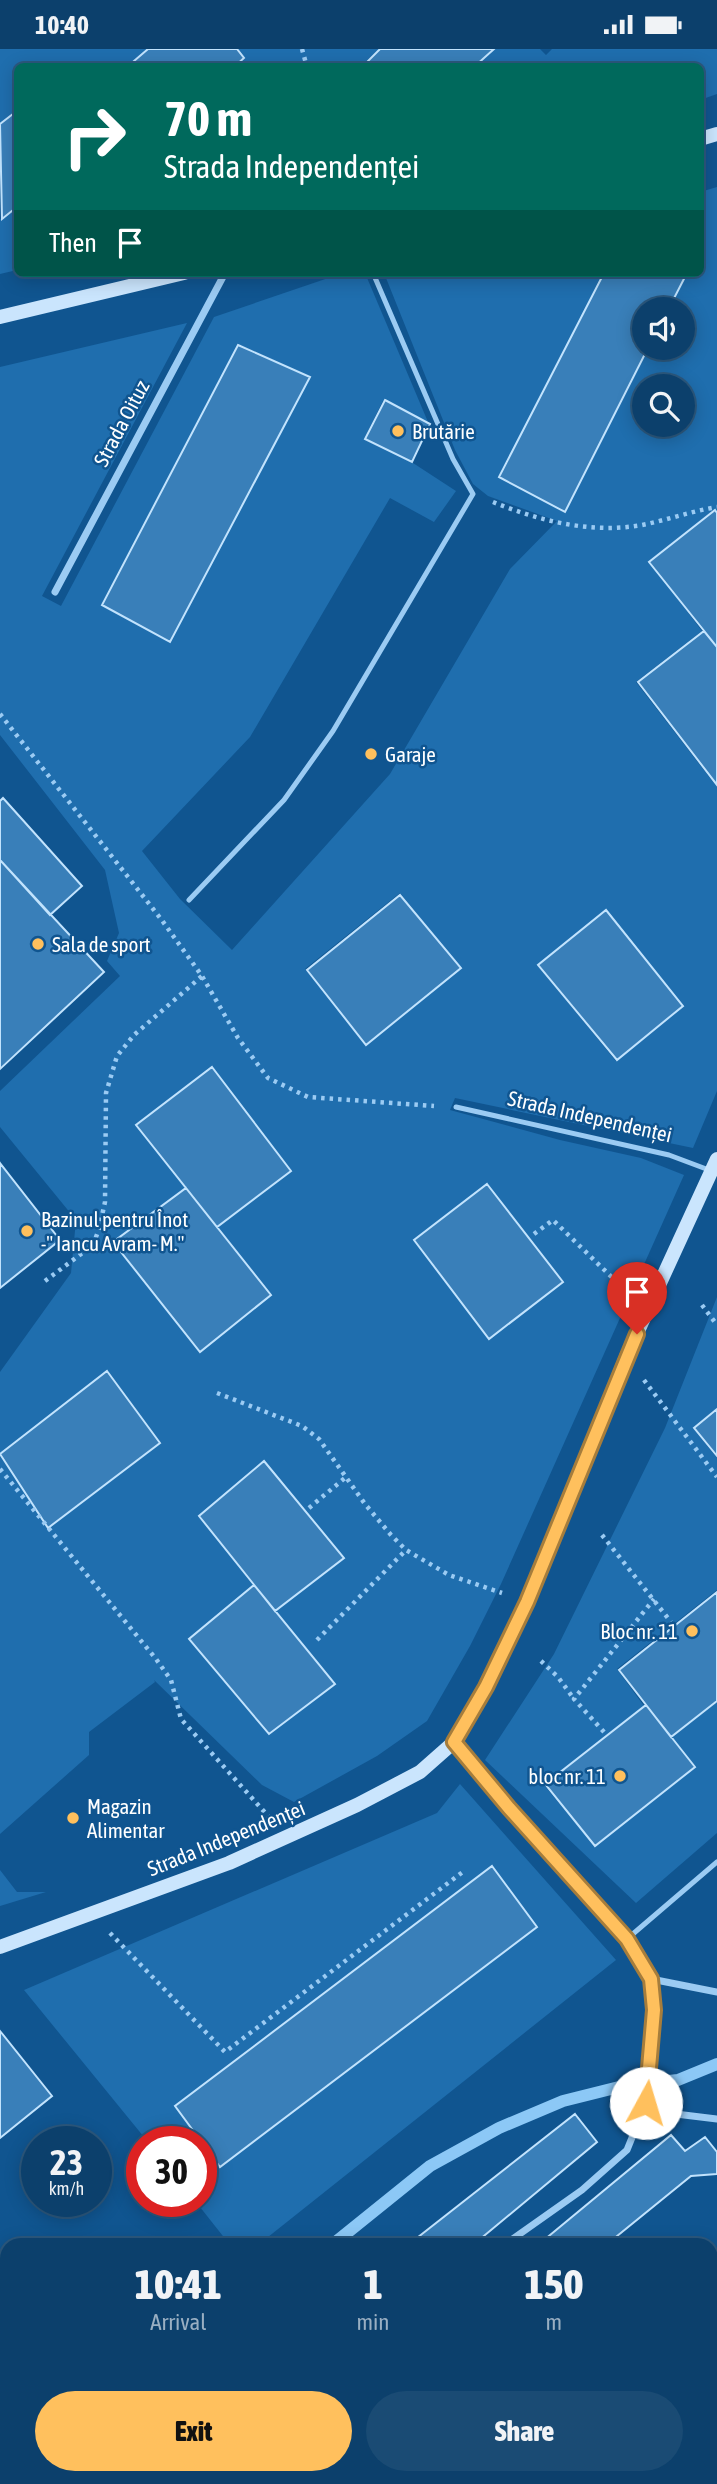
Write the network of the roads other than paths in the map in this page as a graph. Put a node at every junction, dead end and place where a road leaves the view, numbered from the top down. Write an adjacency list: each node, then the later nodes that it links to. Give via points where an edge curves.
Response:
1 (167, 277): 4 (street)
2 (223, 277): 5 (street, Strada Oituz)
3 (375, 277): 6 (lane, via 472,494 333,731 284,800)
4 (0, 317)
5 (55, 592)
6 (189, 900)
7 (456, 1107): 8 (lane, Strada Independenței)
8 (715, 1165): 9 (street, Strada Independenței, via 626,1357 527,1602)
9 (454, 1742): 11 (street); 12 (street, Strada Independenței, via 420,1772 287,1837 229,1863)
10 (717, 1862): 11 (lane)
11 (627, 1939): 13 (street)
12 (0, 1947)
13 (651, 1979): 14 (street); 15 (street, via 654,2010)
14 (717, 1992)
15 (645, 2107): 16 (street); 17 (street, via 627,2150 582,2190)
16 (717, 2119)
17 (514, 2238)

